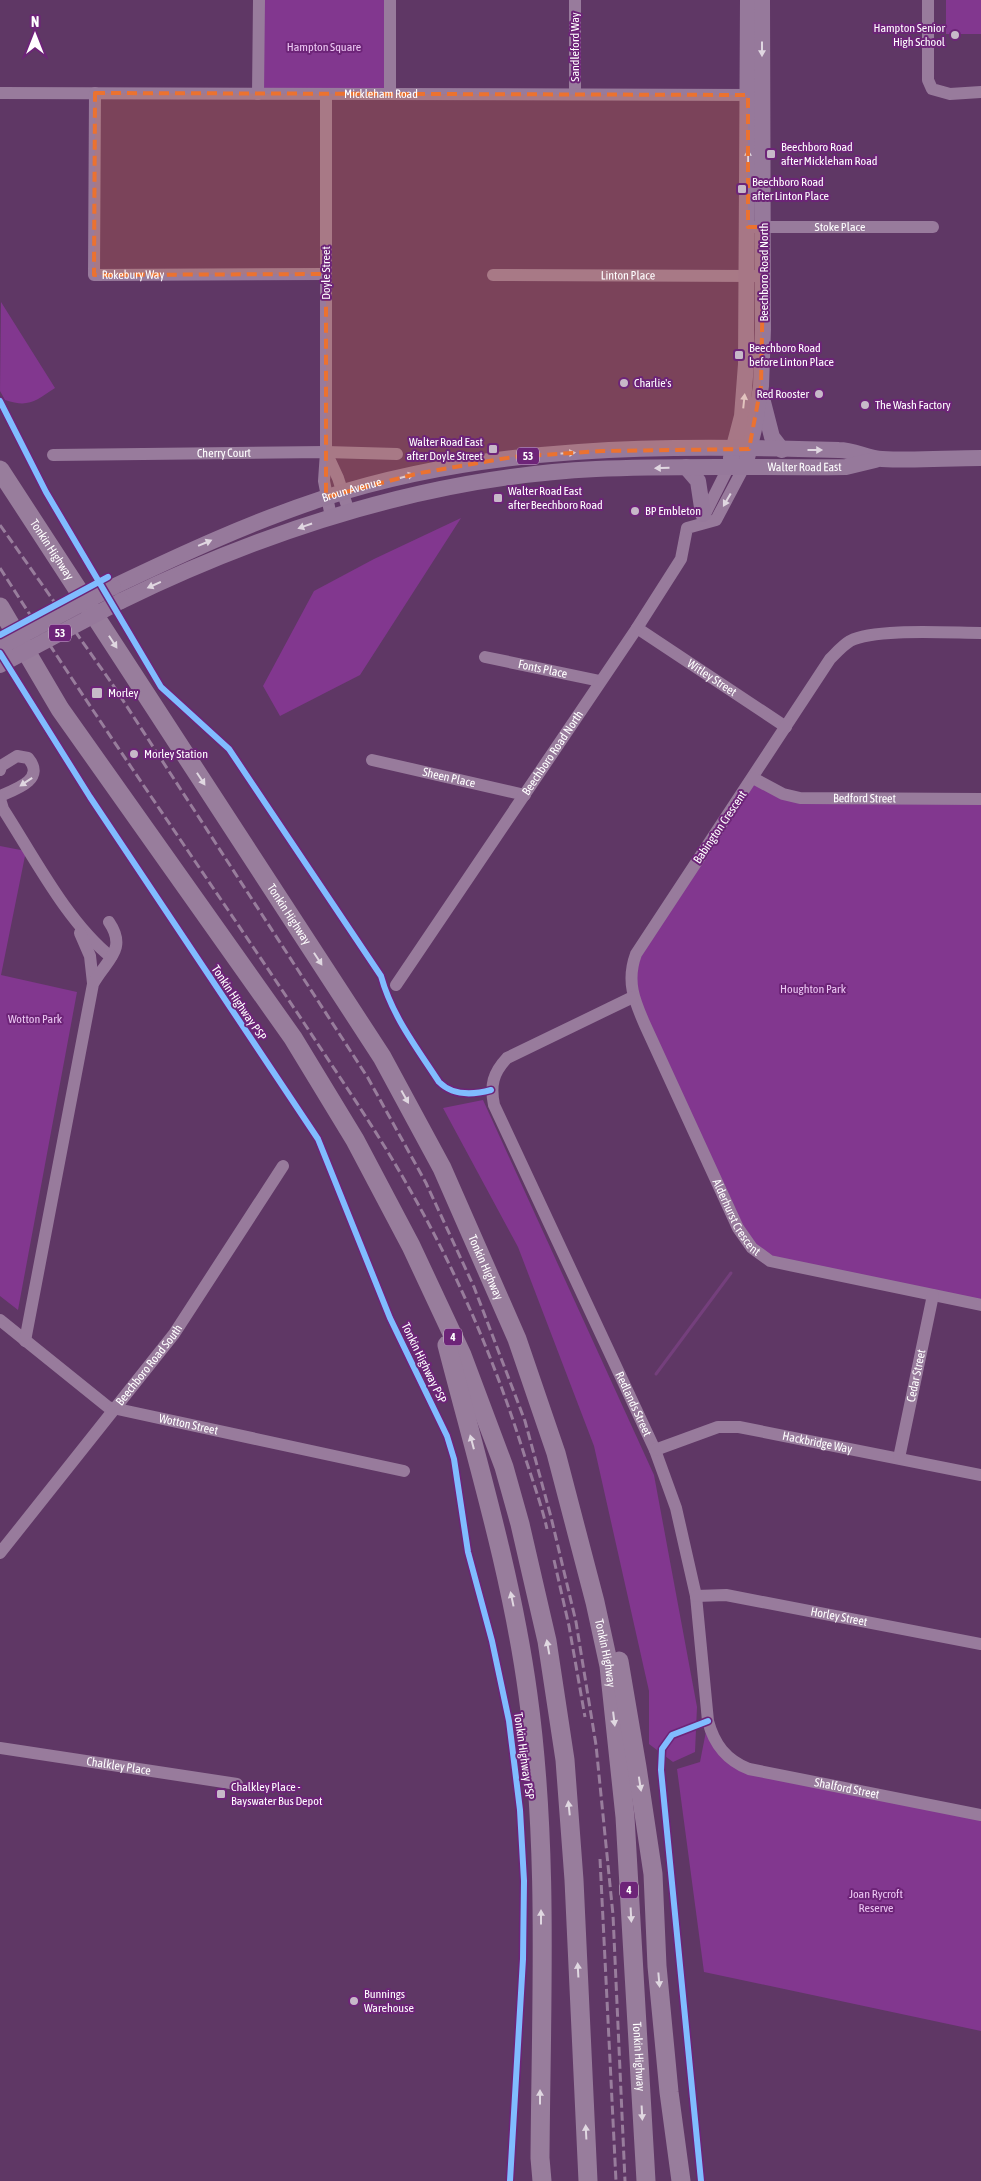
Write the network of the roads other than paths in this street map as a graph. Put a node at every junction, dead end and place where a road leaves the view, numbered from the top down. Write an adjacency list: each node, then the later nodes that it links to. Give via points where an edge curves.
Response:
1 (259, 0): 10 (street)
2 (390, 0): 12 (street)
3 (575, 0): 13 (street, Sandleford Way)
4 (748, 0): 14 (main road, Beechboro Road North)
5 (762, 0): 14 (main road, Beechboro Road North, one-way to 14)
6 (928, 0): 7 (street, via 928,80 932,89 950,94)
7 (981, 92)
8 (0, 93): 9 (street, Mickleham Road)
9 (95, 93): 10 (street, Mickleham Road); 17 (street, Rokebury Way, via 94,275)
10 (258, 94): 11 (street, Mickleham Road)
11 (326, 94): 12 (street, Mickleham Road); 17 (street, Doyle Street)
12 (390, 94): 13 (street, Mickleham Road)
13 (575, 94): 14 (street, Mickleham Road)
14 (755, 95): 15 (main road, Beechboro Road North)
15 (756, 227): 16 (street, Stoke Place); 19 (main road, Beechboro Road North)
16 (933, 227)
17 (326, 274): 23 (street, Doyle Street)
18 (493, 275): 19 (street, Linton Place)
19 (756, 276): 20 (main road, Beechboro Road North); 21 (main road, Beechboro Road North, one-way to 19)
20 (760, 393): 21 (main road, Beechboro Road North); 22 (main road, via 769,430)
21 (741, 449): 22 (main road, Walter Road East); 29 (main road, Beechboro Road North); 31 (main road, Broun Avenue / 53, one-way to 21, via 420,473 513,457 602,451)
22 (782, 450): 26 (main road, Walter Road East, one-way to 26, via 842,450)
23 (326, 452): 24 (street, Cherry Court); 25 (street, Cherry Court); 31 (street, Doyle Street); 32 (street, Doyle Street)
24 (397, 454)
25 (53, 455)
26 (880, 458): 27 (main road, Walter Road East); 29 (main road, Walter Road East, via 846,466)
27 (981, 458)
28 (686, 467): 29 (main road, Broun Avenue / 53); 33 (main road, Broun Avenue / 53, one-way to 33, via 595,469 501,479 419,494); 35 (main road, via 698,481)
29 (736, 467): 35 (street, Beechboro Road North, via 716,520)
30 (0, 470): 70 (highway, Tonkin Highway / 4, one-way to 70, via 382,1057 413,1111 469,1227 538,1396)
31 (344, 493): 32 (main road, Broun Avenue / 53); 33 (street, Doyle Street)
32 (326, 497): 34 (street, Doyle Street); 36 (main road, Broun Avenue / 53, one-way to 32, via 192,549)
33 (349, 512): 34 (main road, Broun Avenue / 53)
34 (331, 517): 36 (main road, Broun Avenue / 53, one-way to 36)
35 (703, 520): 38 (street, Beechboro Road North, via 687,528 681,559)
36 (117, 594): 40 (main road, Broun Avenue / 53, bridge); 42 (main road, Broun Avenue / 53, bridge)
37 (0, 607): 59 (highway, 4, via 60,709 325,1088 386,1198)
38 (637, 628): 43 (street, Beechboro Road North); 44 (street, Witley Street)
39 (981, 633): 44 (street, Babington Crescent, via 873,634 849,641 830,659)
40 (0, 647)
41 (486, 657): 43 (street, Fonts Place)
42 (0, 665)
43 (600, 681): 48 (street, Beechboro Road North)
44 (786, 727): 47 (street, Babington Crescent)
45 (372, 760): 48 (street, Sheen Place)
46 (0, 770): 49 (street, one-way to 49, via 17,756 28,758 35,769 32,779)
47 (753, 778): 50 (street, Bedford Street, via 783,794 800,798); 56 (street, Babington Crescent, via 636,954 630,981)
48 (525, 795): 55 (street, Beechboro Road North)
49 (0, 798): 51 (street, via 3,809)
50 (981, 799)
51 (73, 917): 53 (street, via 88,937); 54 (street, via 90,956)
52 (109, 922): 53 (street, via 118,936)
53 (111, 957): 54 (street)
54 (93, 984): 62 (street)
55 (396, 985)
56 (633, 997): 58 (street, Alderhurst Crescent, via 738,1228 752,1248 770,1261); 64 (street, Redlands Street, via 507,1058 498,1067 491,1090 494,1105)
57 (283, 1166): 63 (street, Beechboro Road South, via 174,1334)
58 (933, 1295): 60 (street, Alderhurst Crescent); 65 (street, Cedar Street)
59 (436, 1301): 76 (highway, one-way to 59, via 541,1867 530,1712 505,1568); 77 (highway, 4, one-way to 59, via 570,1820 565,1760 548,1650 504,1467 462,1355)
60 (981, 1304)
61 (0, 1320): 62 (street, Wotton Street)
62 (25, 1341): 63 (street, Wotton Street)
63 (115, 1410): 66 (street, Wotton Street); 68 (street, Beechboro Road South)
64 (655, 1450): 65 (street, Hackbridge Way, via 718,1427 739,1427); 69 (street, Redlands Street, via 676,1508)
65 (899, 1458): 67 (street, Hackbridge Way)
66 (404, 1471)
67 (981, 1475)
68 (0, 1553)
69 (696, 1596): 71 (street, Horley Street, via 726,1595); 73 (street, Redlands Street, via 708,1721)
70 (595, 1602): 78 (highway, Tonkin Highway / 4, one-way to 78, via 609,1666 624,1817); 79 (highway, one-way to 79, via 616,1646 646,1819 669,2092)
71 (981, 1644)
72 (0, 1748): 74 (street, Chalkley Place)
73 (719, 1748): 75 (street, Shalford Street, via 733,1761 749,1769)
74 (237, 1784)
75 (981, 1815)
76 (542, 2181)
77 (588, 2181)
78 (646, 2181)
79 (681, 2181)

